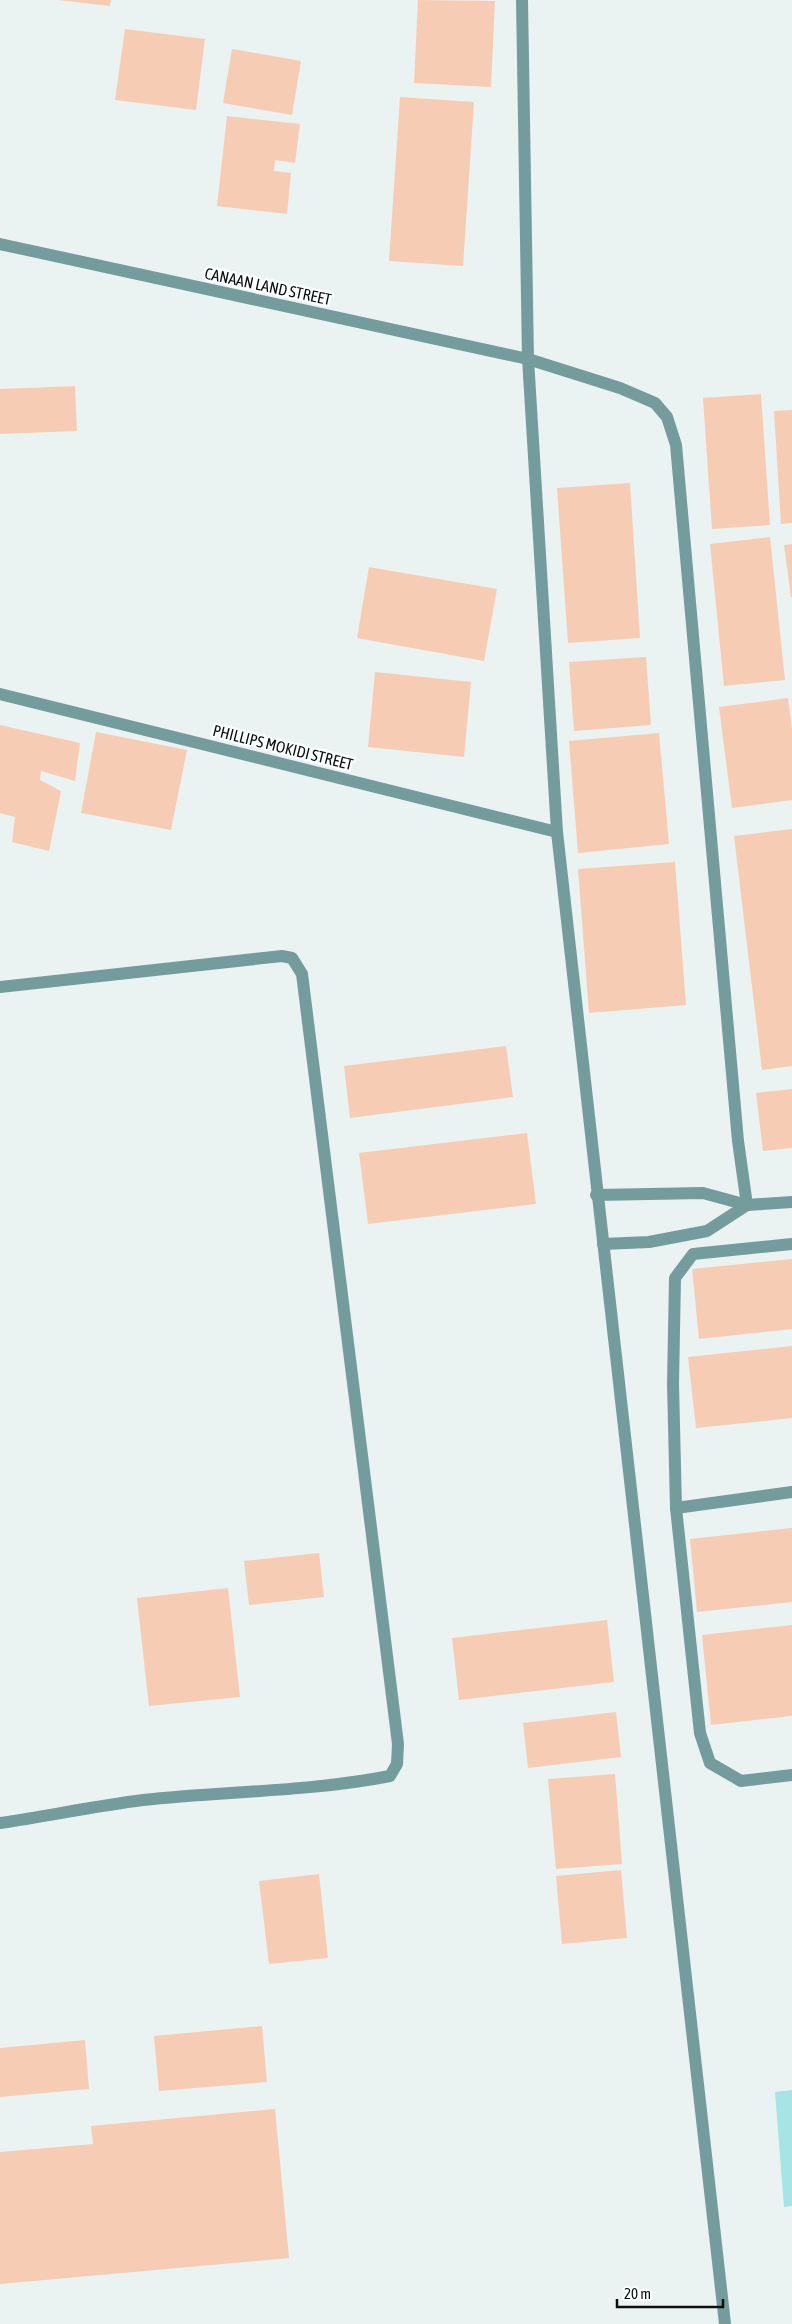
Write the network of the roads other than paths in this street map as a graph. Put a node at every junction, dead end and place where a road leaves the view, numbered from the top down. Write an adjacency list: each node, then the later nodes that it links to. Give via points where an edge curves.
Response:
1 (522, 0): 3 (street)
2 (0, 244): 3 (street, CANAAN LAND STREET)
3 (528, 359): 5 (street); 9 (street, CANAAN LAND STREET, via 620,388 655,403 667,417 676,445 738,1141)
4 (0, 694): 5 (street, PHILLIPS MOKIDI STREET)
5 (557, 832): 7 (street)
6 (0, 987): 15 (street, via 282,956 292,958 298,965 302,974 398,1744 397,1764 390,1776 380,1778 280,1791 143,1800)
7 (596, 1195): 9 (street, via 703,1193); 10 (street)
8 (792, 1202): 9 (street)
9 (747, 1205): 10 (street, via 707,1231 649,1242)
10 (603, 1244): 16 (street)
11 (792, 1244): 13 (street, via 693,1254 675,1278)
12 (792, 1492): 13 (street)
13 (676, 1508): 14 (street, via 700,1733 710,1763 741,1781)
14 (792, 1775)
15 (0, 1823)
16 (725, 2324)

